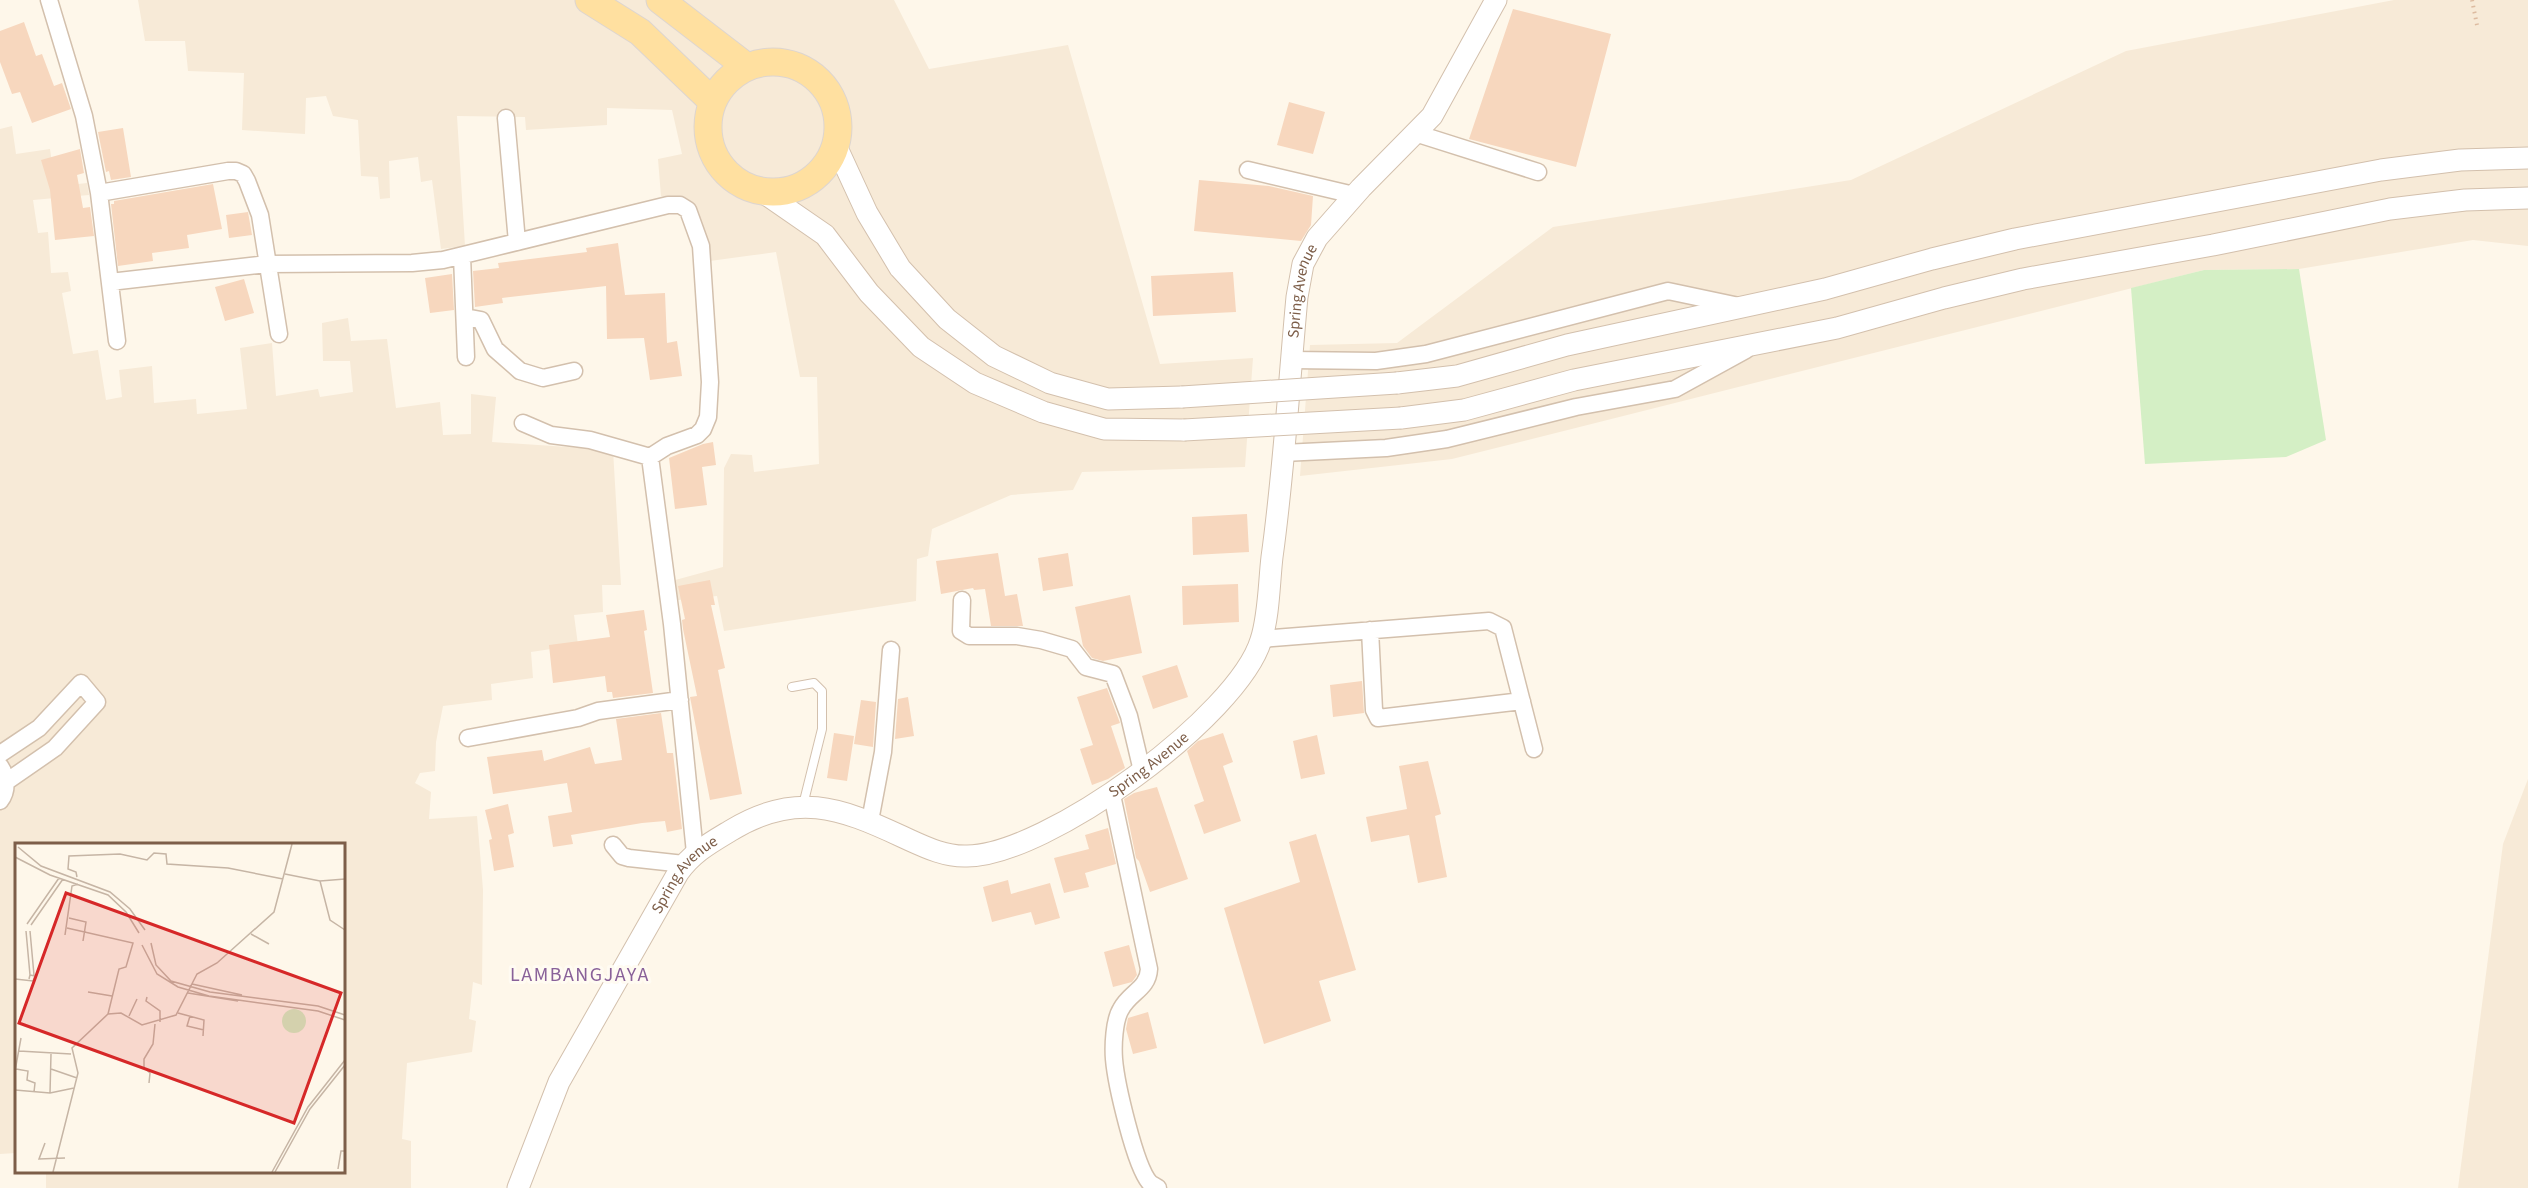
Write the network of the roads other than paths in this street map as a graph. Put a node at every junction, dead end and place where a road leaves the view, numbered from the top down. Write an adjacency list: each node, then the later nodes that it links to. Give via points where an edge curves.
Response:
1 (49, 0): 13 (street, via 84,116)
2 (589, 0): 6 (main road, via 640,32)
3 (660, 0): 5 (main road)
4 (1496, 0): 8 (street, Spring Avenue, via 1432,116)
5 (747, 67): 6 (main road, via 726,81); 9 (main road, via 777,61 806,69 814,76 829,90 839,118)
6 (712, 101): 14 (main road, via 707,131 715,160 736,183)
7 (506, 118): 17 (street)
8 (1415, 133): 12 (street); 15 (street, Spring Avenue)
9 (837, 148): 14 (main road, via 821,174 795,190); 21 (street, bridge, via 867,213 900,268 947,319 994,356 1050,383 1108,399 1397,383 1457,376 1567,345)
10 (2528, 158): 21 (street, via 2460,160 2381,170 2015,239)
11 (1248, 171): 15 (street)
12 (1538, 171)
13 (99, 193): 19 (street, via 236,171 248,181 260,215); 20 (street)
14 (765, 193): 25 (street, bridge, via 825,236 869,293 921,347 975,383 1043,412 1104,429 1184,430 1401,418 1464,410 1574,380)
15 (1354, 195): 27 (street, Spring Avenue, via 1317,238 1303,264)
16 (2528, 198): 25 (street, via 2465,200 2390,209 2023,279)
17 (517, 242): 18 (street); 31 (street, via 668,205 688,210 701,246 710,382 708,417 697,435)
18 (462, 256): 19 (street, via 412,263); 22 (street)
19 (267, 264): 20 (street); 23 (street)
20 (110, 282): 24 (street)
21 (1744, 308): 27 (street, via 1668,291 1426,354 1376,361)
22 (465, 317): 26 (street); 28 (street, via 481,320 495,349 520,371 543,378)
23 (279, 334)
24 (117, 341)
25 (1752, 346): 30 (street, via 1675,389 1576,407 1447,439 1386,448)
26 (466, 357)
27 (1291, 360): 30 (street, Spring Avenue)
28 (574, 370)
29 (523, 423): 31 (street, via 551,435 590,440)
30 (1283, 453): 34 (street, Spring Avenue)
31 (650, 457): 37 (street)
32 (962, 600): 43 (street, via 961,631 969,636 1041,640 1072,649 1086,667 1113,674 1129,716)
33 (1370, 630): 34 (street); 38 (street, via 1497,623 1503,628); 38 (street, via 1374,710 1378,718)
34 (1262, 639): 43 (street, Spring Avenue, via 1228,695 1188,735)
35 (891, 650): 48 (street, via 883,752)
36 (792, 687): 47 (lane, via 814,683 822,691 822,729)
37 (680, 700): 39 (street, via 598,711); 50 (street)
38 (1522, 701): 40 (street)
39 (468, 738)
40 (1534, 749)
41 (0, 754): 44 (street, via 39,729 81,683 97,702 55,748)
42 (0, 766): 44 (street)
43 (1142, 771): 45 (street, Spring Avenue)
44 (6, 782): 46 (street)
45 (1112, 795): 48 (street, Spring Avenue, via 1005,849 974,856 926,848); 52 (street, via 1149,969 1144,986 1120,1009 1114,1056 1123,1110 1145,1174 1150,1184)
46 (0, 801)
47 (803, 805): 48 (street, Spring Avenue); 50 (street, Spring Avenue, via 759,815)
48 (870, 821)
49 (614, 845): 50 (street, via 622,856 629,858)
50 (690, 858): 51 (street, Spring Avenue, via 559,1082)
51 (518, 1188)
52 (1158, 1188)

